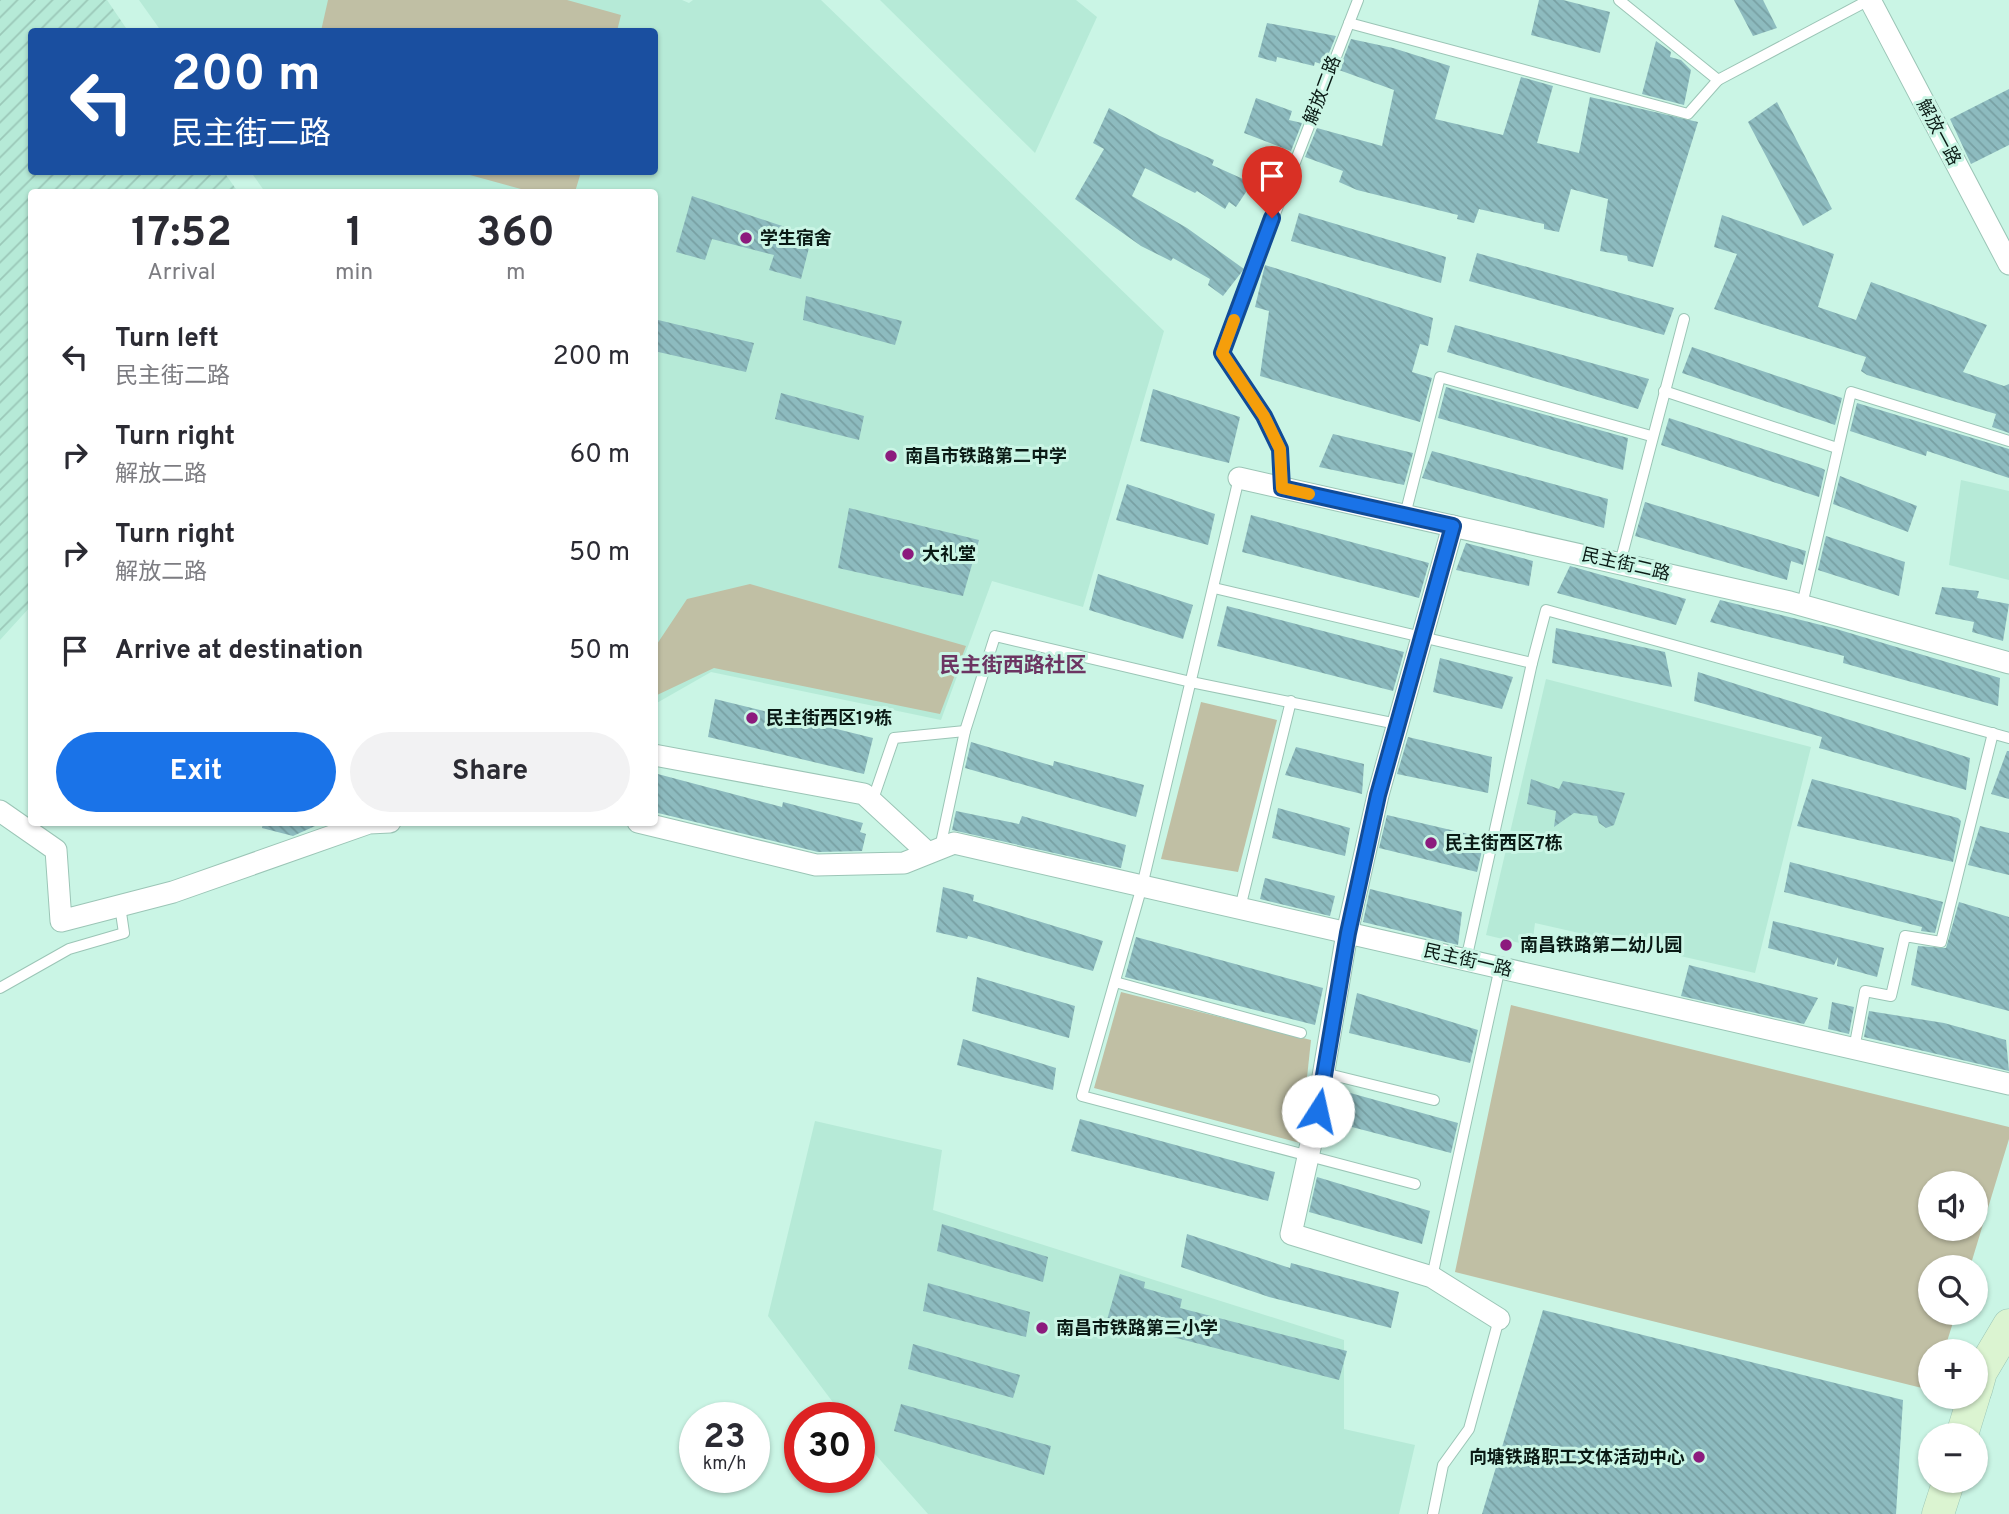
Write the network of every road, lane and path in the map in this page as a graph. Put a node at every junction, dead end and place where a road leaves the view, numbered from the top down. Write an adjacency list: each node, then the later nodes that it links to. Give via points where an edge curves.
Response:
1 (1358, 0): 4 (lane, 解放二路)
2 (1619, 0): 5 (lane)
3 (1869, 0): 5 (lane); 6 (street, 解放一路)
4 (1349, 23): 5 (lane, via 1688,114); 13 (lane, 解放二路, via 1222,353 1280,449)
5 (1718, 80)
6 (2009, 264)
7 (1685, 319): 8 (lane)
8 (1664, 391): 9 (lane); 11 (lane)
9 (1651, 436): 14 (lane, via 1440,377); 16 (lane)
10 (2009, 441): 11 (lane, via 1851,392)
11 (1838, 448): 18 (lane)
12 (1239, 478): 13 (street, 民主街二路); 17 (lane)
13 (1282, 488): 14 (street, 民主街二路)
14 (1405, 515): 15 (street, 民主街二路)
15 (1453, 526): 16 (street, 民主街二路); 19 (street)
16 (1620, 563): 18 (street, 民主街二路)
17 (1214, 588): 19 (lane); 22 (lane)
18 (1802, 605): 21 (street, 民主街二路)
19 (1422, 636): 20 (lane); 24 (street)
20 (1532, 663): 26 (lane, via 1546,610); 38 (lane)
21 (2009, 663)
22 (1192, 682): 23 (lane); 25 (lane, via 995,636); 34 (lane)
23 (1291, 701): 24 (lane); 36 (lane)
24 (1397, 724): 37 (street)
25 (965, 731): 29 (lane, via 894,738); 33 (lane)
26 (1993, 733): 27 (lane); 43 (lane, via 1941,942 1905,936 1891,996 1865,991)
27 (2009, 738)
28 (658, 756): 29 (street, via 864,794)
29 (872, 802): 33 (street)
30 (0, 811): 35 (street, via 56,850 61,921)
31 (360, 826): 35 (street)
32 (655, 826): 33 (street, 民主街一路, via 816,865 904,863)
33 (934, 851): 34 (street, 民主街一路, via 954,843)
34 (1142, 886): 36 (street, 民主街一路); 40 (lane)
35 (120, 906): 41 (lane, via 124,933 69,949)
36 (1240, 908): 37 (street, 民主街一路)
37 (1348, 933): 38 (street, 民主街一路); 44 (street)
38 (1466, 960): 39 (street, 民主街一路)
39 (1500, 967): 43 (street, 民主街一路); 49 (lane)
40 (1115, 982): 42 (lane); 47 (lane, via 1082,1096)
41 (0, 988)
42 (1301, 1033)
43 (1854, 1049): 45 (street, 民主街一路)
44 (1324, 1073): 46 (lane); 47 (street)
45 (2009, 1084)
46 (1434, 1100)
47 (1308, 1157): 48 (lane); 49 (street, via 1291,1234)
48 (1415, 1184)
49 (1432, 1277): 50 (street)
50 (1499, 1319): 54 (lane, via 1469,1429 1443,1465)
51 (2009, 1325): 52 (street)
52 (1988, 1362)
53 (1944, 1493): 55 (street)
54 (1433, 1514)
55 (1938, 1514)

